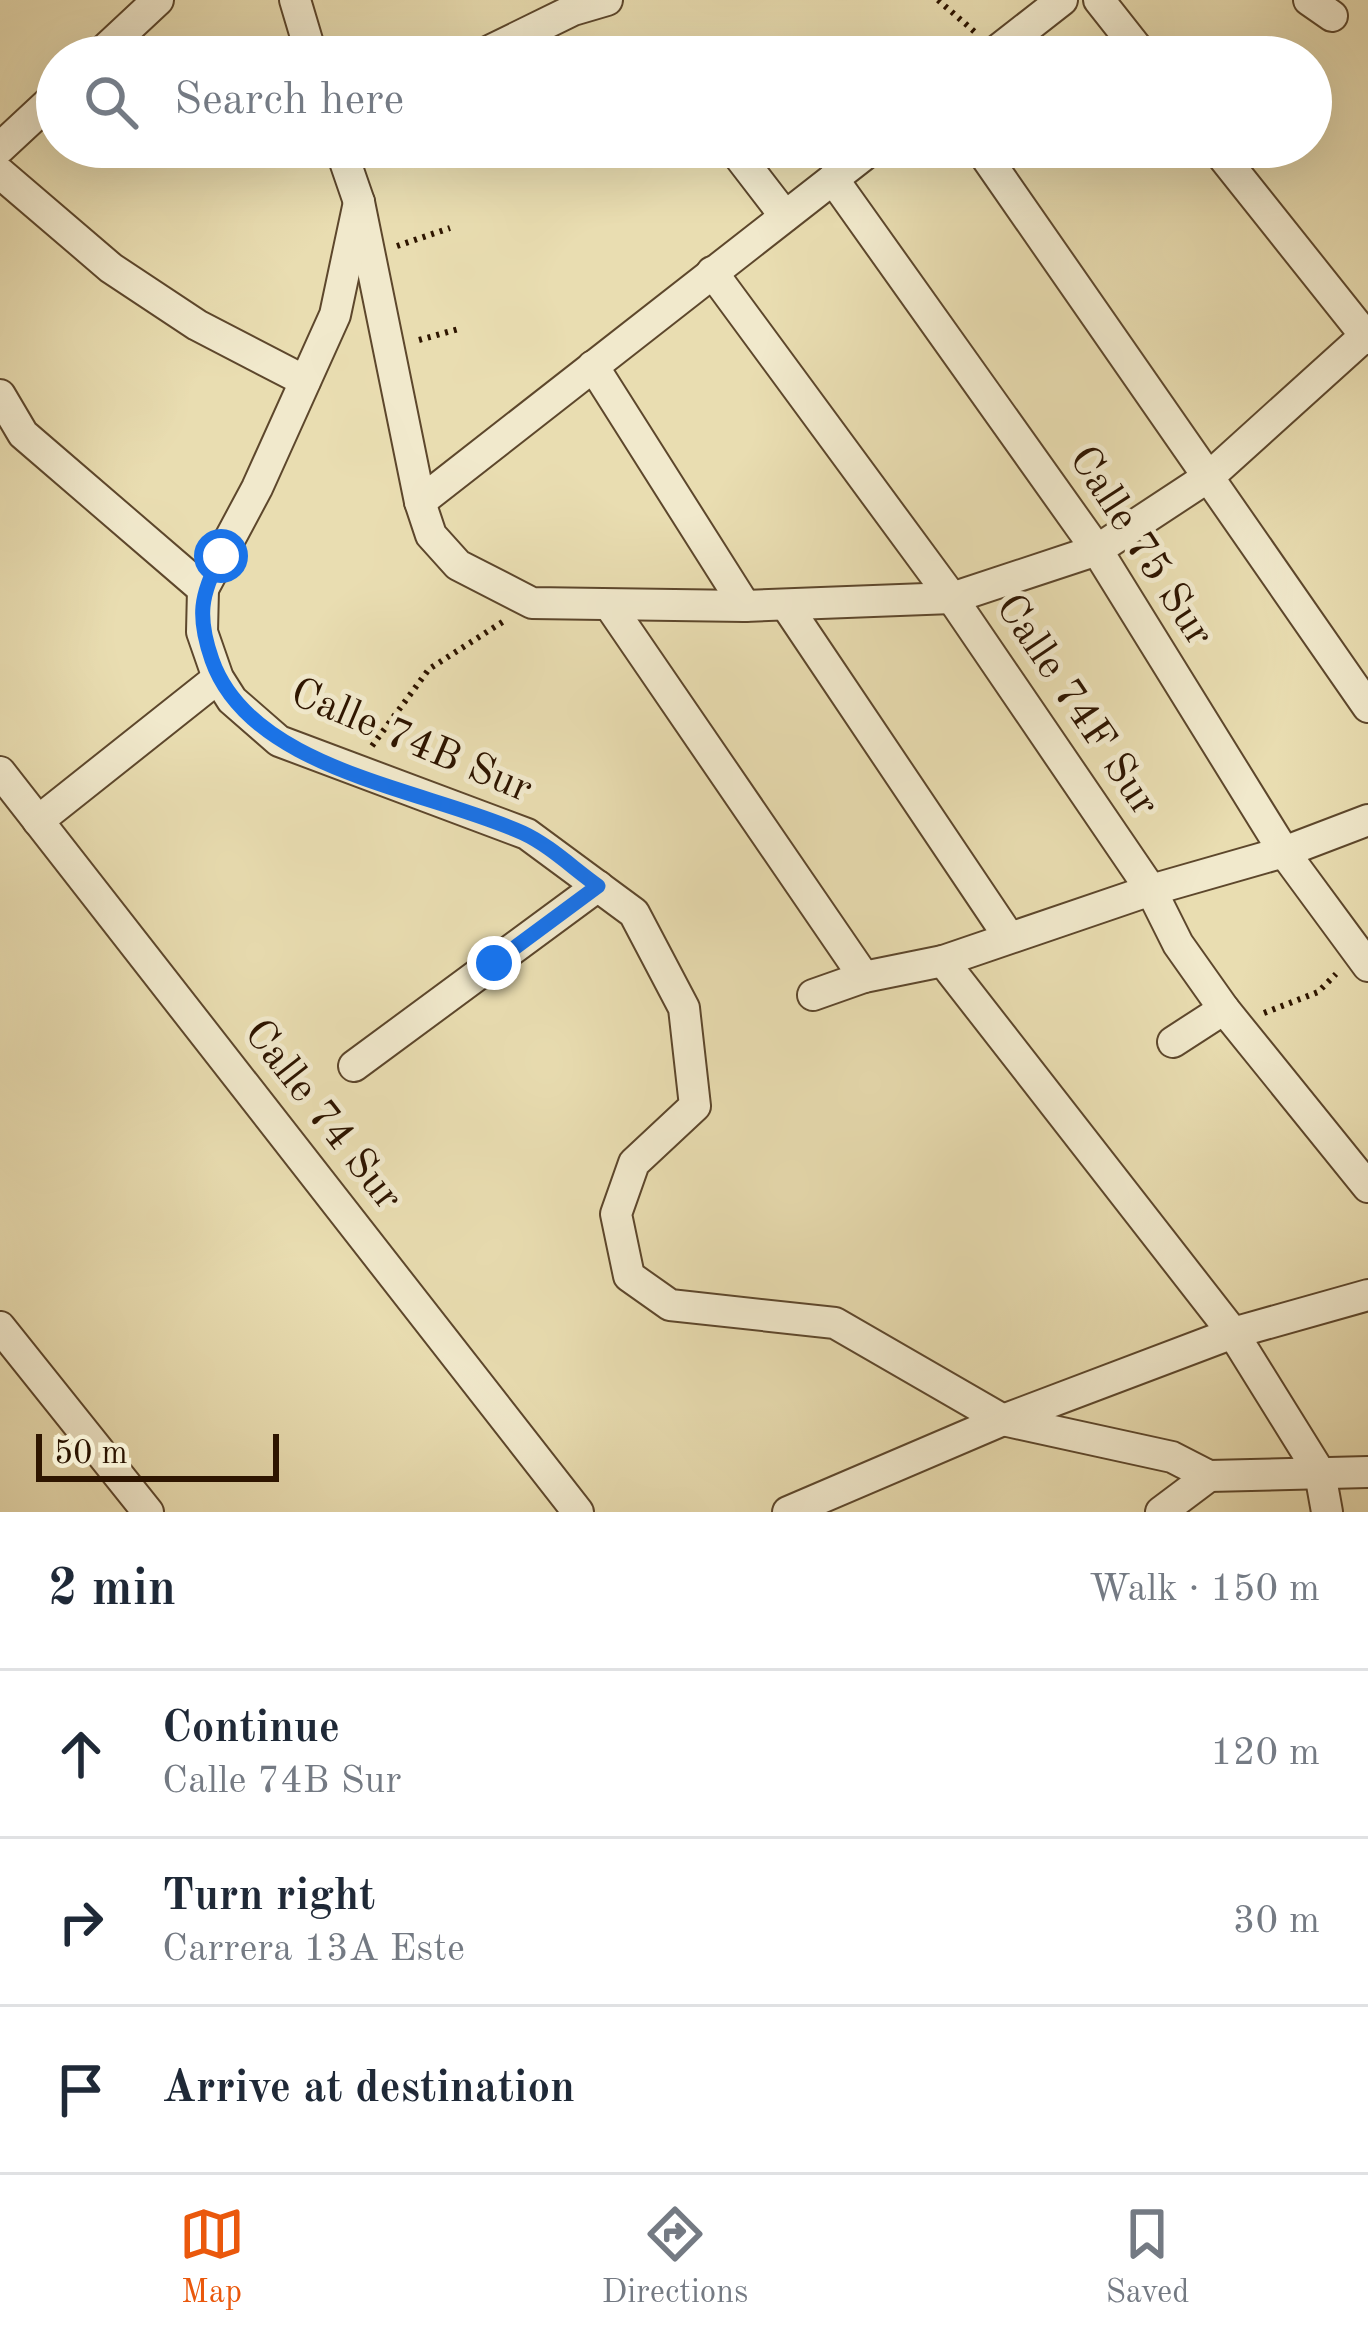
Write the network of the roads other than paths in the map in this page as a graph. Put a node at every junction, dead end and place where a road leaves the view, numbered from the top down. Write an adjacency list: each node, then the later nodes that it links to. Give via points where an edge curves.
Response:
1 (158, 0): 6 (street)
2 (295, 0): 7 (street)
3 (607, 0): 8 (street)
4 (1062, 0): 9 (street)
5 (1099, 0): 10 (street)
6 (119, 36)
7 (306, 36)
8 (520, 36)
9 (1016, 36)
10 (1127, 36)
11 (36, 114): 12 (street)
12 (0, 148)
13 (347, 168): 20 (street)
14 (748, 168): 21 (street)
15 (847, 168): 19 (street)
16 (994, 168): 27 (street)
17 (1232, 168): 23 (street)
18 (0, 173): 25 (street, via 111,268)
19 (833, 179): 21 (street); 29 (street, Calle 75 Sur)
20 (359, 202): 25 (street, via 335,315); 28 (street)
21 (785, 216): 22 (street)
22 (712, 272): 24 (street); 31 (street, Calle 74F Sur)
23 (1367, 336): 27 (street)
24 (593, 366): 28 (street); 34 (street)
25 (305, 381): 30 (street)
26 (0, 395): 30 (street, via 23,434)
27 (1211, 475): 29 (street); 36 (street)
28 (420, 502): 33 (street, via 430,535 458,565 532,603)
29 (1097, 550): 31 (street); 40 (street, Calle 75 Sur)
30 (203, 589): 35 (street, Calle 74B Sur, via 202,632)
31 (952, 598): 32 (street); 42 (street, Calle 74F Sur)
32 (786, 604): 34 (street); 43 (street)
33 (610, 606): 34 (street); 46 (street)
34 (745, 606)
35 (218, 678): 39 (street); 41 (street, Calle 74B Sur, via 279,741 526,834)
36 (1368, 706)
37 (4, 787): 39 (street, Calle 74 Sur)
38 (1368, 820): 40 (street)
39 (38, 821): 60 (street, Calle 74 Sur)
40 (1284, 851): 42 (street); 45 (street, Calle 75 Sur)
41 (598, 886): 50 (street); 55 (street, Calle 74B Sur, via 634,913 684,1008 695,1106 634,1163 616,1214 629,1276 670,1305 835,1323)
42 (1151, 890): 43 (street); 48 (street, Calle 74F Sur, via 1178,944)
43 (1009, 937): 44 (street)
44 (943, 961): 46 (street); 54 (street)
45 (1353, 969)
46 (864, 977): 47 (street)
47 (813, 995)
48 (1231, 1016): 49 (street); 51 (street, Calle 74F Sur)
49 (1173, 1042)
50 (354, 1066)
51 (1368, 1187)
52 (1368, 1295): 54 (street)
53 (0, 1327): 59 (street)
54 (1234, 1333): 55 (street); 57 (street)
55 (1003, 1420): 58 (street, via 1172,1457); 61 (street)
56 (1368, 1472): 57 (street)
57 (1320, 1473): 58 (street); 63 (street)
58 (1209, 1476): 62 (street)
59 (148, 1512)
60 (578, 1512)
61 (788, 1512)
62 (1161, 1512)
63 (1328, 1512)

